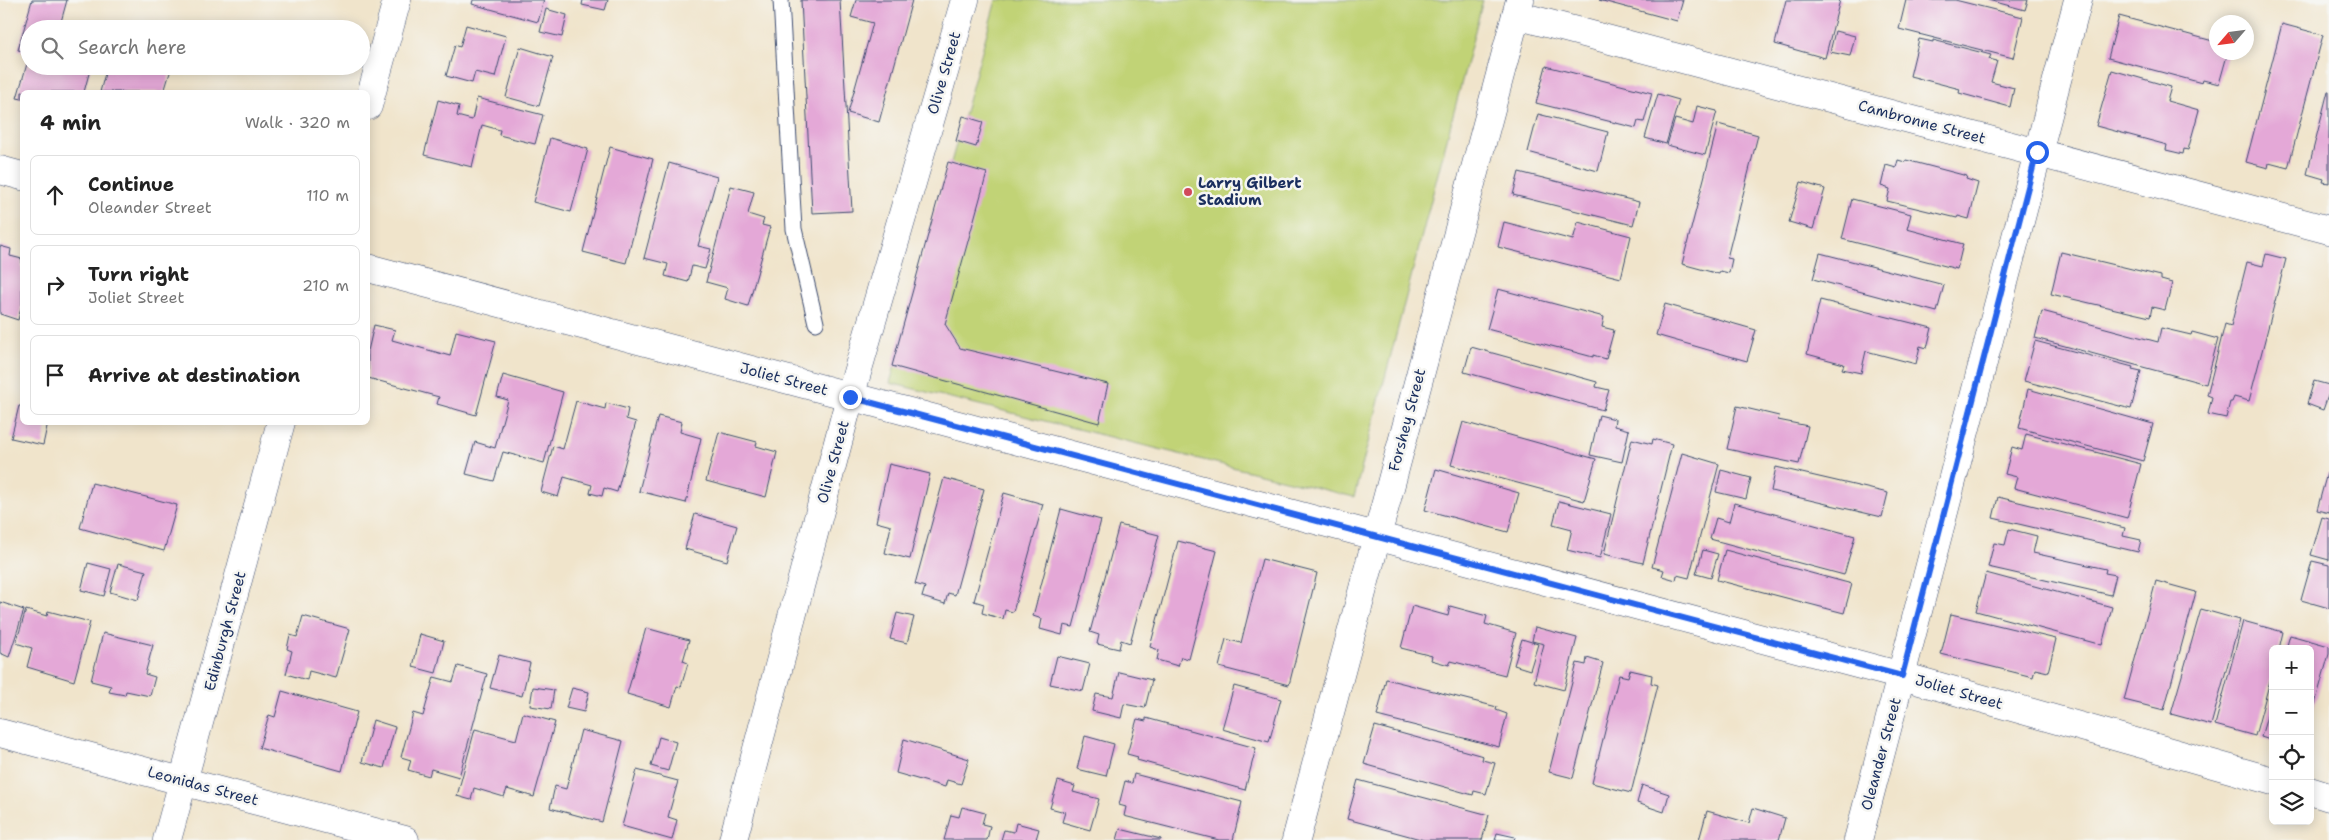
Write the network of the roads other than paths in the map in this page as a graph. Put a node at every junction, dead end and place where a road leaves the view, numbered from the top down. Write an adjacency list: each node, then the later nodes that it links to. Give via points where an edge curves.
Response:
1 (397, 0): 6 (street)
2 (781, 0): 12 (lane, via 794,229)
3 (965, 0): 13 (street, Olive Street)
4 (2078, 0): 7 (street, Oleander Street)
5 (1518, 7): 7 (street, Cambronne Street); 15 (street, Forshey Street)
6 (370, 99)
7 (2037, 152): 10 (street, Cambronne Street); 16 (street, Oleander Street)
8 (0, 170): 9 (street)
9 (20, 175)
10 (2329, 230)
11 (370, 269): 13 (street, Joliet Street)
12 (816, 323)
13 (850, 397): 15 (street, Joliet Street); 24 (street, Olive Street)
14 (280, 425): 18 (street, Edinburgh Street)
15 (1375, 536): 16 (street, Joliet Street); 25 (street, Forshey Street)
16 (1902, 676): 19 (street, Joliet Street); 26 (street, Oleander Street)
17 (0, 733): 18 (street, Leonidas Street)
18 (184, 780): 22 (street, Edinburgh Street); 23 (street, Leonidas Street)
19 (2269, 780)
20 (2314, 792): 21 (street)
21 (2329, 797)
22 (167, 840)
23 (405, 840)
24 (733, 840)
25 (1296, 840)
26 (1858, 840)

